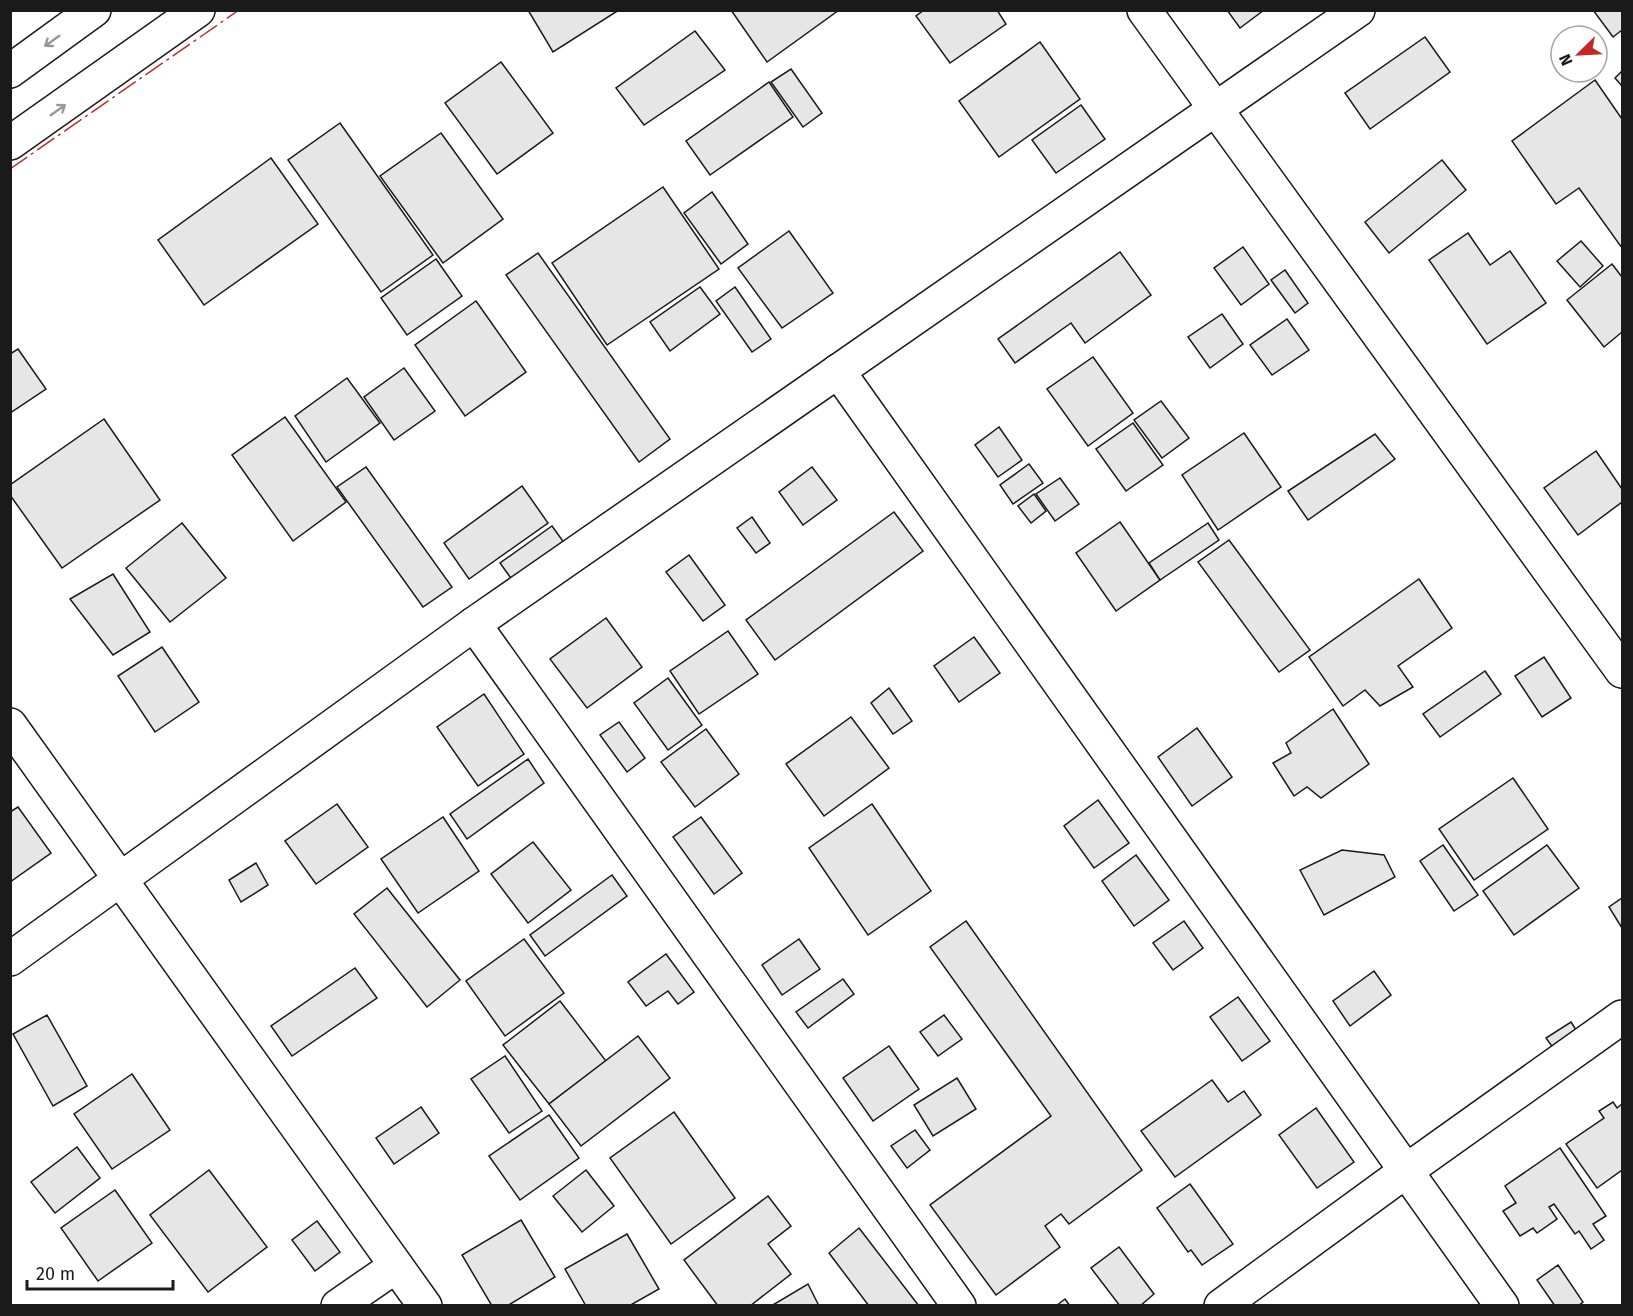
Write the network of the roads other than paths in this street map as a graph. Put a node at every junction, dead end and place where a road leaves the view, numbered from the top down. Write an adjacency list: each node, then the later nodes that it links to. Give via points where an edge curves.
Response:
1 (94, 10): 5 (main road, one-way to 5)
2 (198, 10): 7 (main road, one-way to 2)
3 (1144, 10): 6 (main road)
4 (1358, 10): 6 (main road)
5 (10, 71)
6 (1215, 110): 8 (main road); 10 (main road)
7 (10, 143)
8 (838, 370): 9 (main road); 15 (main road)
9 (474, 624): 12 (main road); 19 (main road)
10 (1623, 671)
11 (10, 725): 12 (main road)
12 (122, 879): 13 (main road); 16 (main road)
13 (10, 959)
14 (1623, 1017): 15 (main road)
15 (1406, 1170): 20 (main road); 21 (main road)
16 (396, 1266): 17 (main road); 18 (main road)
17 (338, 1305)
18 (425, 1305)
19 (959, 1305)
20 (1221, 1305)
21 (1502, 1305)

